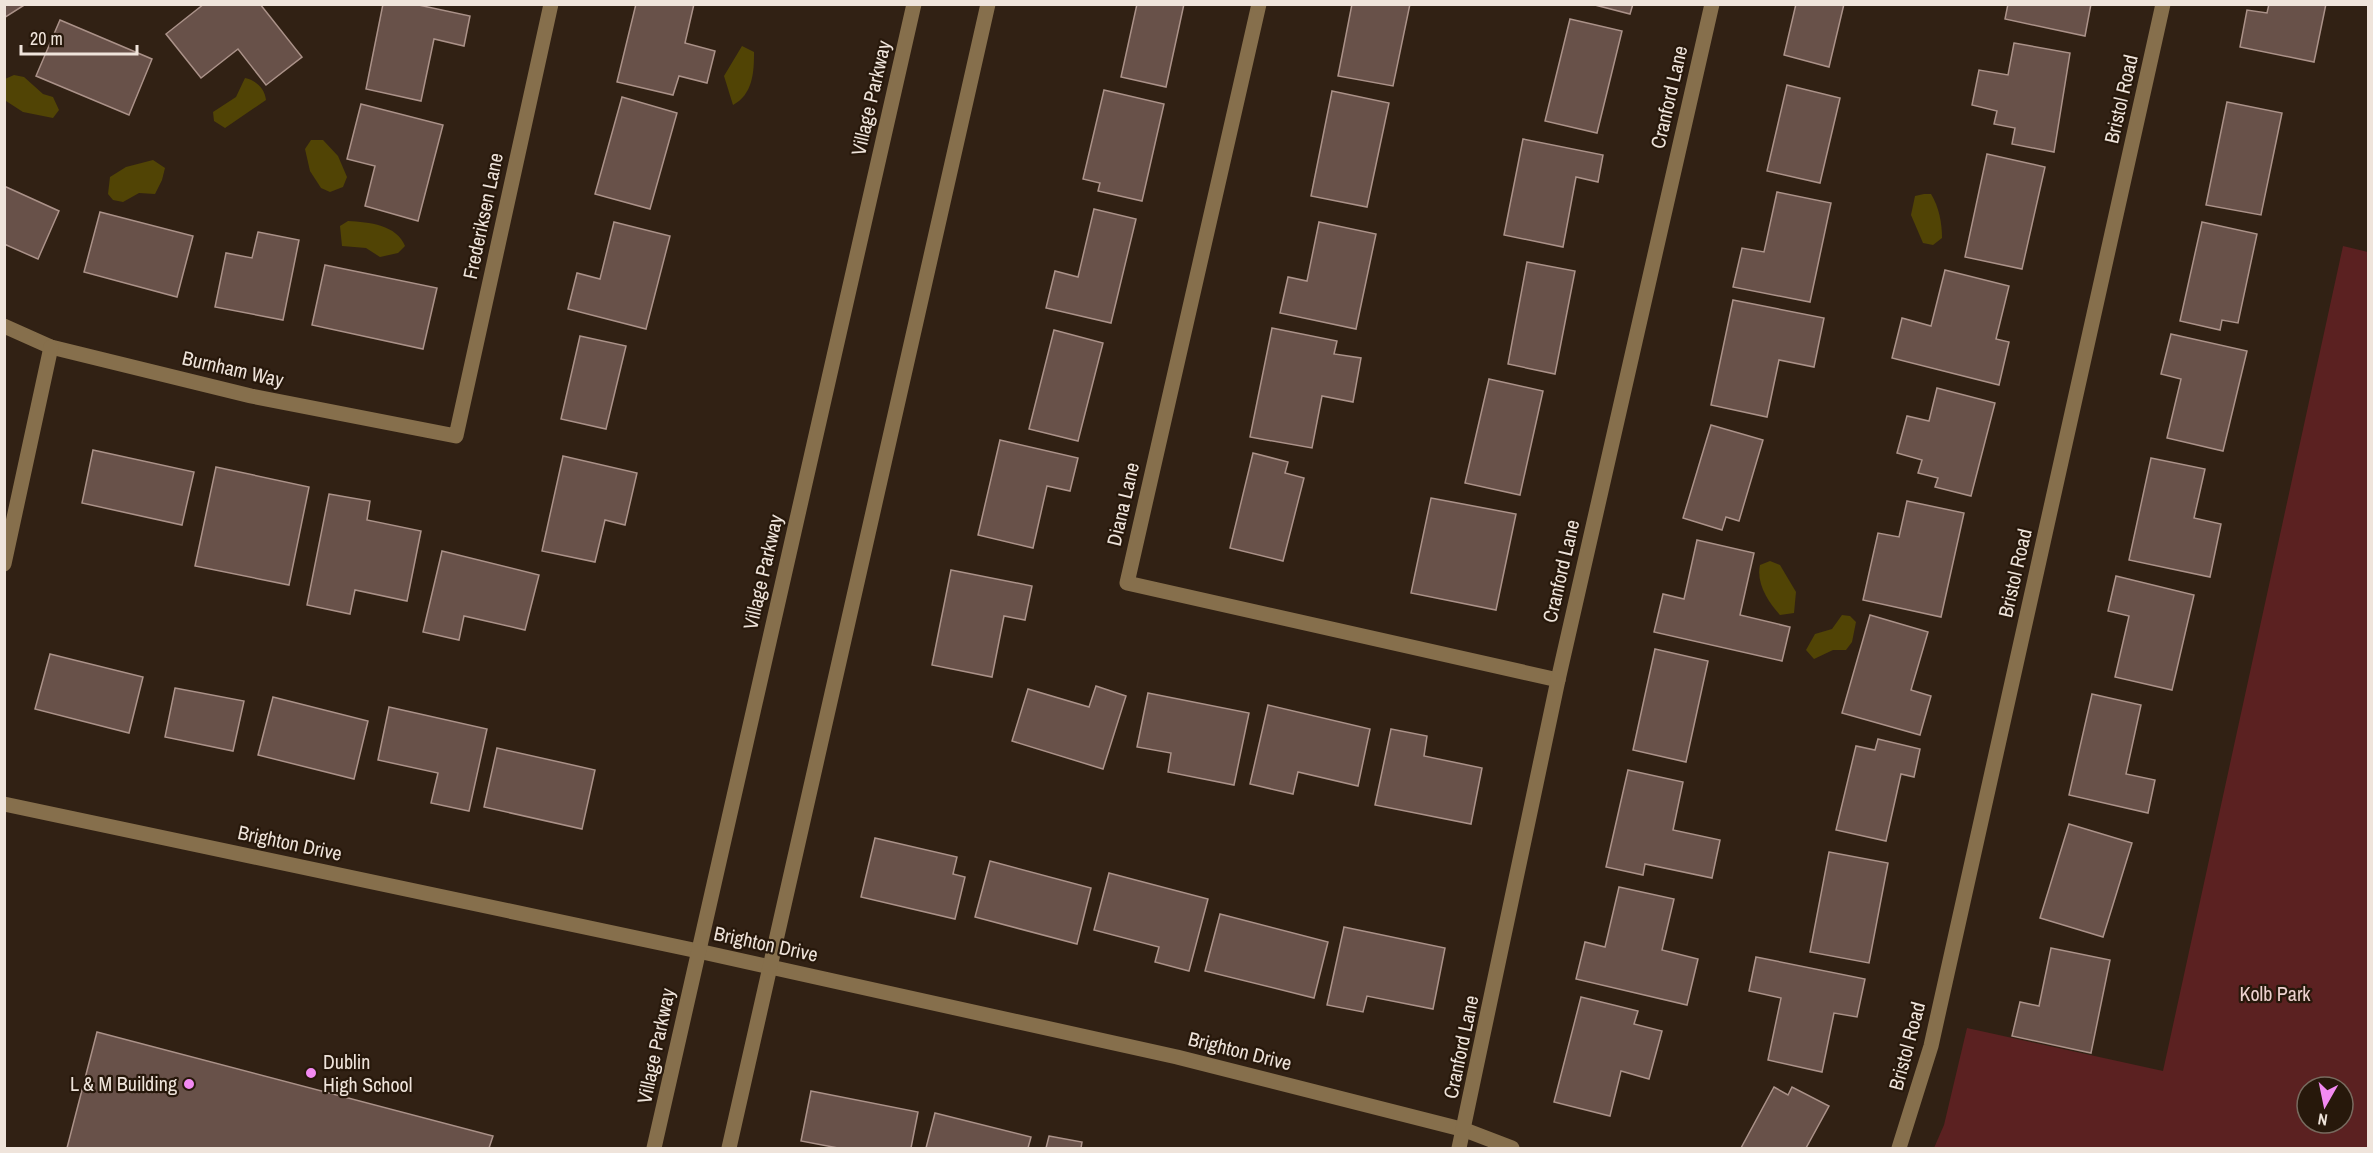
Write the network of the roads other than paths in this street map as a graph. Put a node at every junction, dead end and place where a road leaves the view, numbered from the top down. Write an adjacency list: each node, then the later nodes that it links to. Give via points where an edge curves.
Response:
1 (551, 4): 9 (street, Frederiksen Lane)
2 (914, 4): 13 (street, Village Parkway)
3 (988, 4): 14 (street)
4 (1259, 4): 11 (street, Diana Lane, via 1127,583)
5 (1712, 4): 11 (street, Cranford Lane)
6 (2163, 4): 20 (street, Bristol Road, via 1930,1046)
7 (4, 326): 8 (street, Burnham Way)
8 (51, 347): 9 (street, Burnham Way, via 251,396); 10 (street)
9 (456, 436)
10 (4, 564)
11 (1558, 680): 15 (street, Cranford Lane)
12 (4, 804): 13 (street, Brighton Drive)
13 (698, 951): 14 (street, Brighton Drive); 16 (street, Village Parkway)
14 (771, 967): 15 (street, Brighton Drive, via 1177,1057); 17 (street)
15 (1465, 1130): 18 (street, Cranford Lane); 19 (street, Brighton Drive)
16 (654, 1149)
17 (729, 1149)
18 (1459, 1149)
19 (1512, 1149)
20 (1899, 1149)

